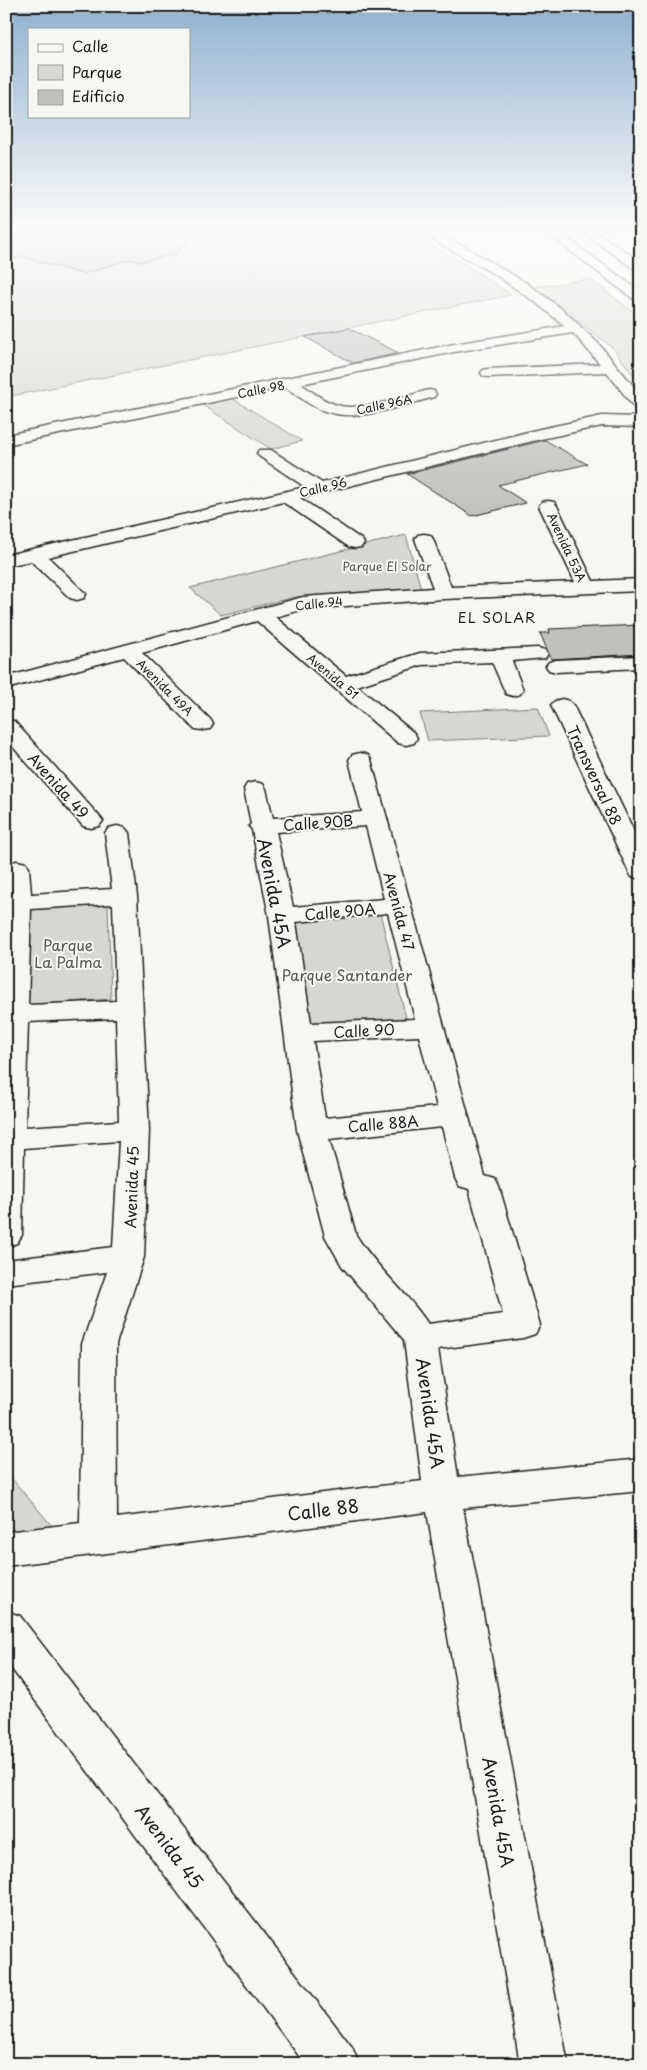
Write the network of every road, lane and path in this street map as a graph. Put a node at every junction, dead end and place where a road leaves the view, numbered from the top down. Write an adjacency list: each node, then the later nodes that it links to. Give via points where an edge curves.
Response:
1 (570, 325): 2 (main road)
2 (575, 329): 3 (main road); 5 (main road, Calle 98, via 454,348)
3 (611, 368): 4 (main road); 7 (main road)
4 (488, 373)
5 (289, 383): 6 (main road, Calle 96A, via 338,411 354,412); 9 (main road, Calle 98)
6 (429, 394)
7 (641, 407)
8 (641, 422): 11 (main road, Calle 96, via 602,421)
9 (6, 440)
10 (265, 453): 11 (main road)
11 (318, 488): 12 (main road, Calle 96)
12 (286, 496): 15 (main road); 16 (main road, Calle 96)
13 (548, 506): 19 (main road, Avenida 53A)
14 (424, 539): 20 (main road)
15 (355, 543)
16 (34, 554): 17 (main road, Calle 96); 21 (main road)
17 (6, 561)
18 (641, 584): 19 (main road, Calle 94)
19 (586, 588): 20 (main road, Calle 94)
20 (444, 593): 22 (main road, Calle 94, via 303,603)
21 (77, 594)
22 (260, 614): 23 (main road, Calle 94); 29 (main road, Avenida 51)
23 (128, 650): 28 (main road, Calle 94); 32 (main road, Avenida 49A)
24 (538, 654): 25 (main road)
25 (500, 656): 29 (main road, via 420,659); 30 (main road)
26 (641, 662): 27 (main road)
27 (556, 666)
28 (6, 683)
29 (343, 684): 34 (main road, Avenida 51)
30 (513, 690)
31 (562, 705): 42 (main road, Transversal 88)
32 (202, 724)
33 (6, 726): 38 (main road, Avenida 49)
34 (406, 738)
35 (360, 760): 37 (main road, Avenida 47)
36 (255, 790): 39 (main road, Avenida 45A)
37 (375, 818): 39 (main road, Calle 90B); 45 (main road, Avenida 47)
38 (92, 821)
39 (261, 826): 46 (main road, Avenida 45A)
40 (117, 833): 43 (main road, Avenida 45)
41 (17, 868): 44 (main road)
42 (641, 872)
43 (124, 896): 44 (main road); 47 (main road, Avenida 45)
44 (19, 902): 48 (main road)
45 (398, 905): 46 (main road, Calle 90A); 49 (main road, Avenida 47)
46 (282, 916): 50 (main road, Avenida 45A)
47 (129, 1009): 48 (main road); 52 (main road, Avenida 45)
48 (15, 1014): 54 (main road)
49 (430, 1027): 50 (main road, Calle 90); 51 (main road, Avenida 47)
50 (297, 1033): 53 (main road, Avenida 45A)
51 (454, 1116): 53 (main road, Calle 88A); 58 (main road, Avenida 47, via 523,1325)
52 (134, 1130): 54 (main road); 56 (main road, Avenida 45)
53 (312, 1130): 58 (main road, Avenida 45A, via 341,1236 353,1257)
54 (11, 1138): 55 (main road)
55 (6, 1235)
56 (128, 1257): 57 (main road); 61 (main road, Avenida 45, via 99,1344)
57 (6, 1272)
58 (420, 1338): 60 (main road, Avenida 45A)
59 (641, 1475): 60 (main road, Calle 88)
60 (442, 1494): 61 (main road, Calle 88); 65 (main road, Avenida 45A)
61 (98, 1537): 62 (main road, Calle 88)
62 (6, 1549)
63 (6, 1629): 64 (main road, Avenida 45)
64 (335, 2064)
65 (544, 2064)

